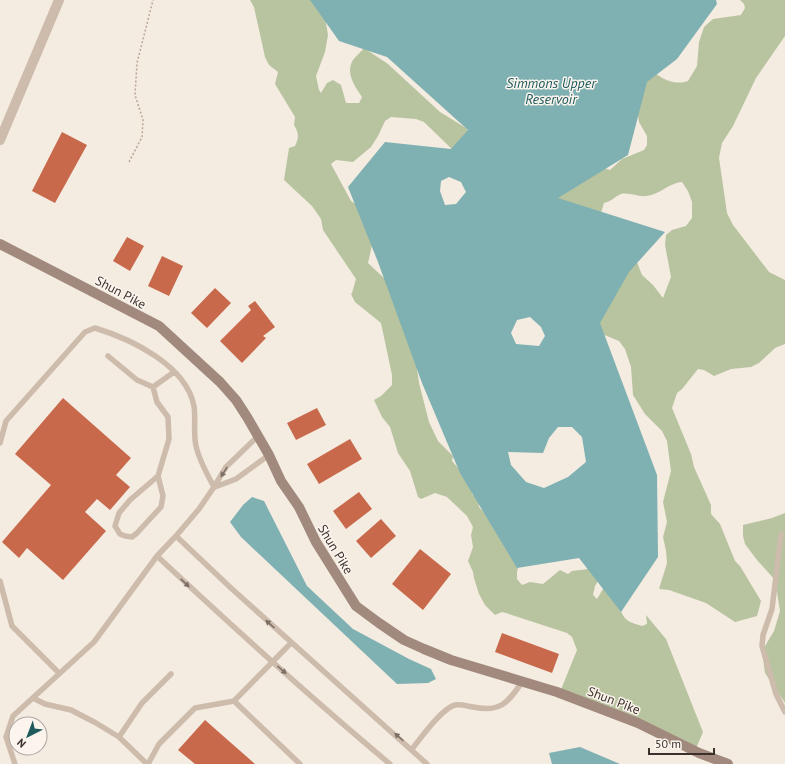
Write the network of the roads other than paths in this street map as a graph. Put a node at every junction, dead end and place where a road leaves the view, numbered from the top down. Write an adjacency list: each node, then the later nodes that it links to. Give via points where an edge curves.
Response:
1 (59, 0): 2 (street)
2 (0, 140)
3 (0, 244): 7 (main road, Shun Pike, via 159,326 226,388)
4 (108, 356): 6 (lane, via 137,380)
5 (174, 372): 6 (lane); 8 (lane, via 142,347 95,328 85,332 6,421); 11 (lane, via 189,392 194,406 199,459)
6 (153, 387): 10 (lane, via 157,402 168,417 169,439)
7 (257, 436): 9 (main road, Shun Pike); 11 (lane, one-way to 11, via 226,467)
8 (0, 443)
9 (269, 455): 11 (lane, via 236,479); 20 (main road, Shun Pike, via 316,542 356,606 404,640 424,649 451,660)
10 (158, 476): 10 (lane, via 163,496 161,507 132,537 120,534 115,526 119,513)
11 (214, 487): 13 (lane)
12 (781, 534): 23 (lane, via 772,609 762,646 776,694)
13 (176, 536): 14 (lane); 16 (lane, one-way to 13)
14 (157, 556): 17 (lane, one-way to 17); 18 (lane, via 94,642)
15 (0, 581): 18 (lane, via 12,626)
16 (291, 643): 17 (lane); 25 (lane, one-way to 16)
17 (272, 661): 22 (lane); 29 (lane, one-way to 29)
18 (59, 673): 21 (lane)
19 (171, 674): 24 (lane, via 142,702)
20 (523, 681): 25 (lane, via 512,696 497,707 491,709 454,705 428,729); 31 (main road, Shun Pike, via 638,723 699,753)
21 (33, 698): 24 (lane, via 45,704 71,710); 26 (lane, via 13,716 6,737)
22 (234, 702): 27 (lane, via 195,708 159,744); 28 (lane)
23 (785, 712)
24 (119, 737): 27 (lane)
25 (412, 750): 30 (lane)
26 (14, 764)
27 (147, 764)
28 (300, 764)
29 (390, 764)
30 (427, 764)
31 (728, 764)

